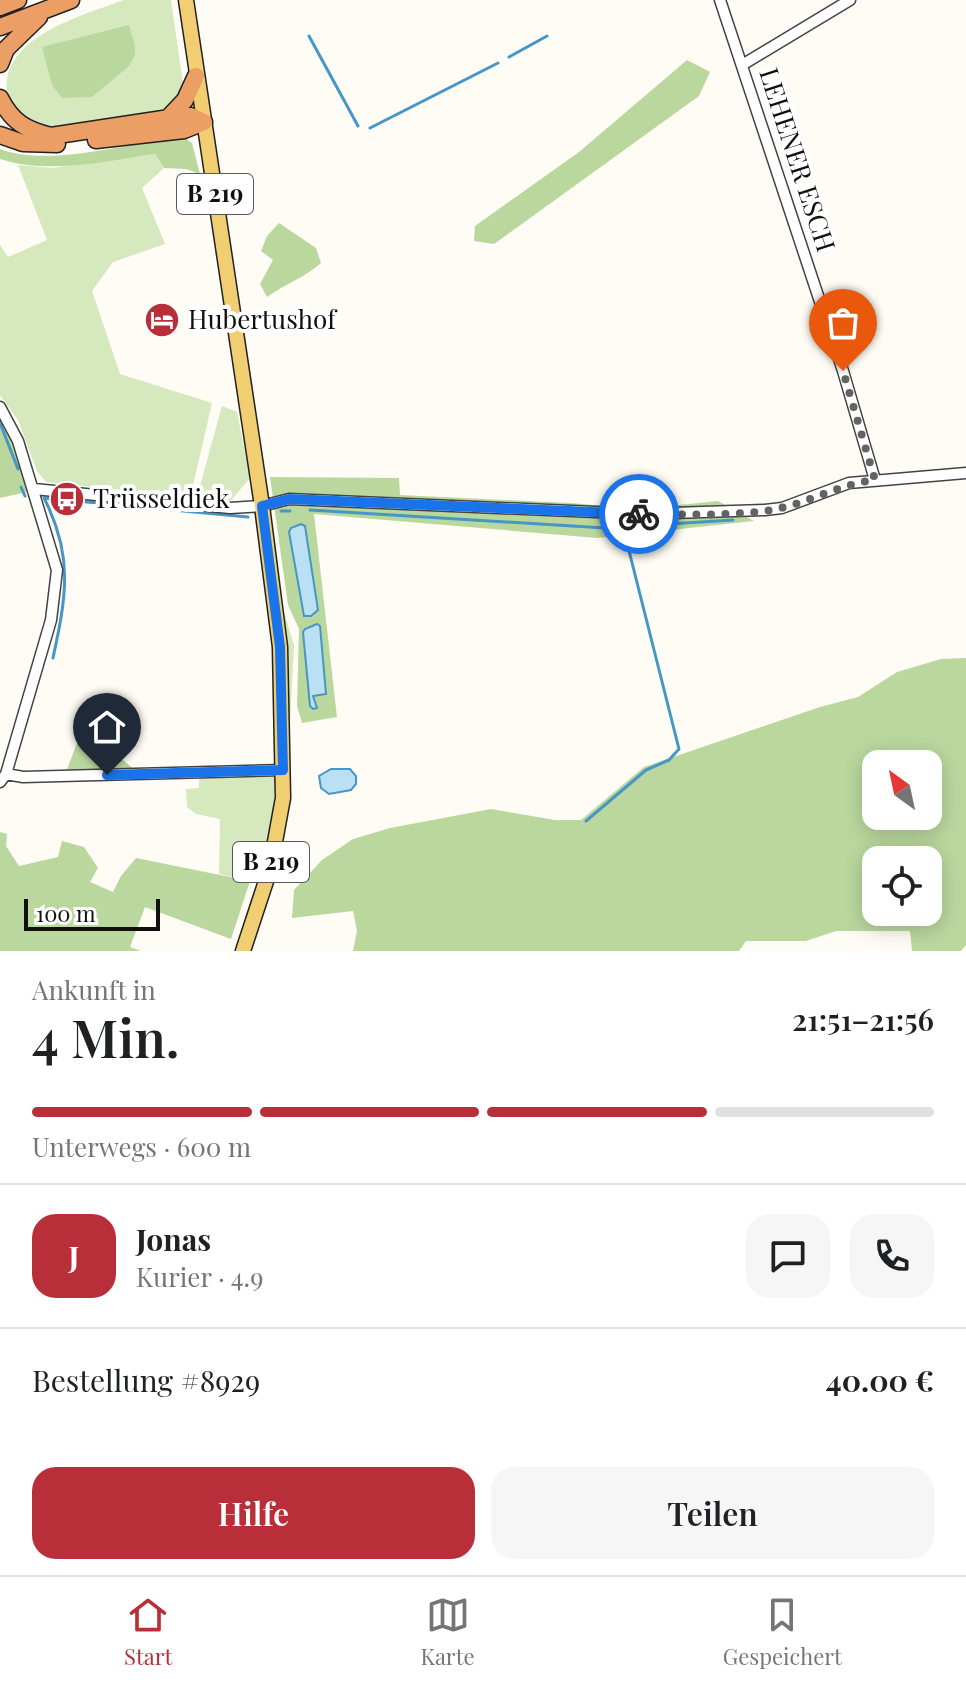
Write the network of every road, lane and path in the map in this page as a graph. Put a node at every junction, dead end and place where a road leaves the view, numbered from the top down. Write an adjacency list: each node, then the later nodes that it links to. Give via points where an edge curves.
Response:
1 (18, 0): 6 (highway)
2 (71, 0): 7 (highway)
3 (186, 0): 11 (main road, B 219)
4 (720, 0): 10 (street)
5 (850, 0): 10 (street, LEHENER ESCH)
6 (0, 7)
7 (49, 9): 8 (highway); 9 (highway, via 19,34)
8 (0, 27)
9 (0, 64)
10 (742, 65): 18 (street, LEHENER ESCH)
11 (196, 76): 13 (highway, via 185,100); 14 (main road, B 219)
12 (0, 98): 13 (highway, via 19,125 51,136)
13 (166, 119): 14 (highway, via 191,116)
14 (204, 122): 15 (highway, via 184,130 46,145); 20 (main road, B 219)
15 (0, 135)
16 (0, 407): 19 (street)
17 (966, 473): 18 (street)
18 (875, 480): 20 (street, via 849,483 782,508 746,511 642,514 289,499)
19 (34, 489): 20 (street, via 194,506); 22 (street, via 57,570 51,620)
20 (262, 506): 21 (main road, B 219, via 280,647)
21 (283, 770): 22 (street); 23 (main road, B 219, via 270,869)
22 (3, 778)
23 (243, 951)

